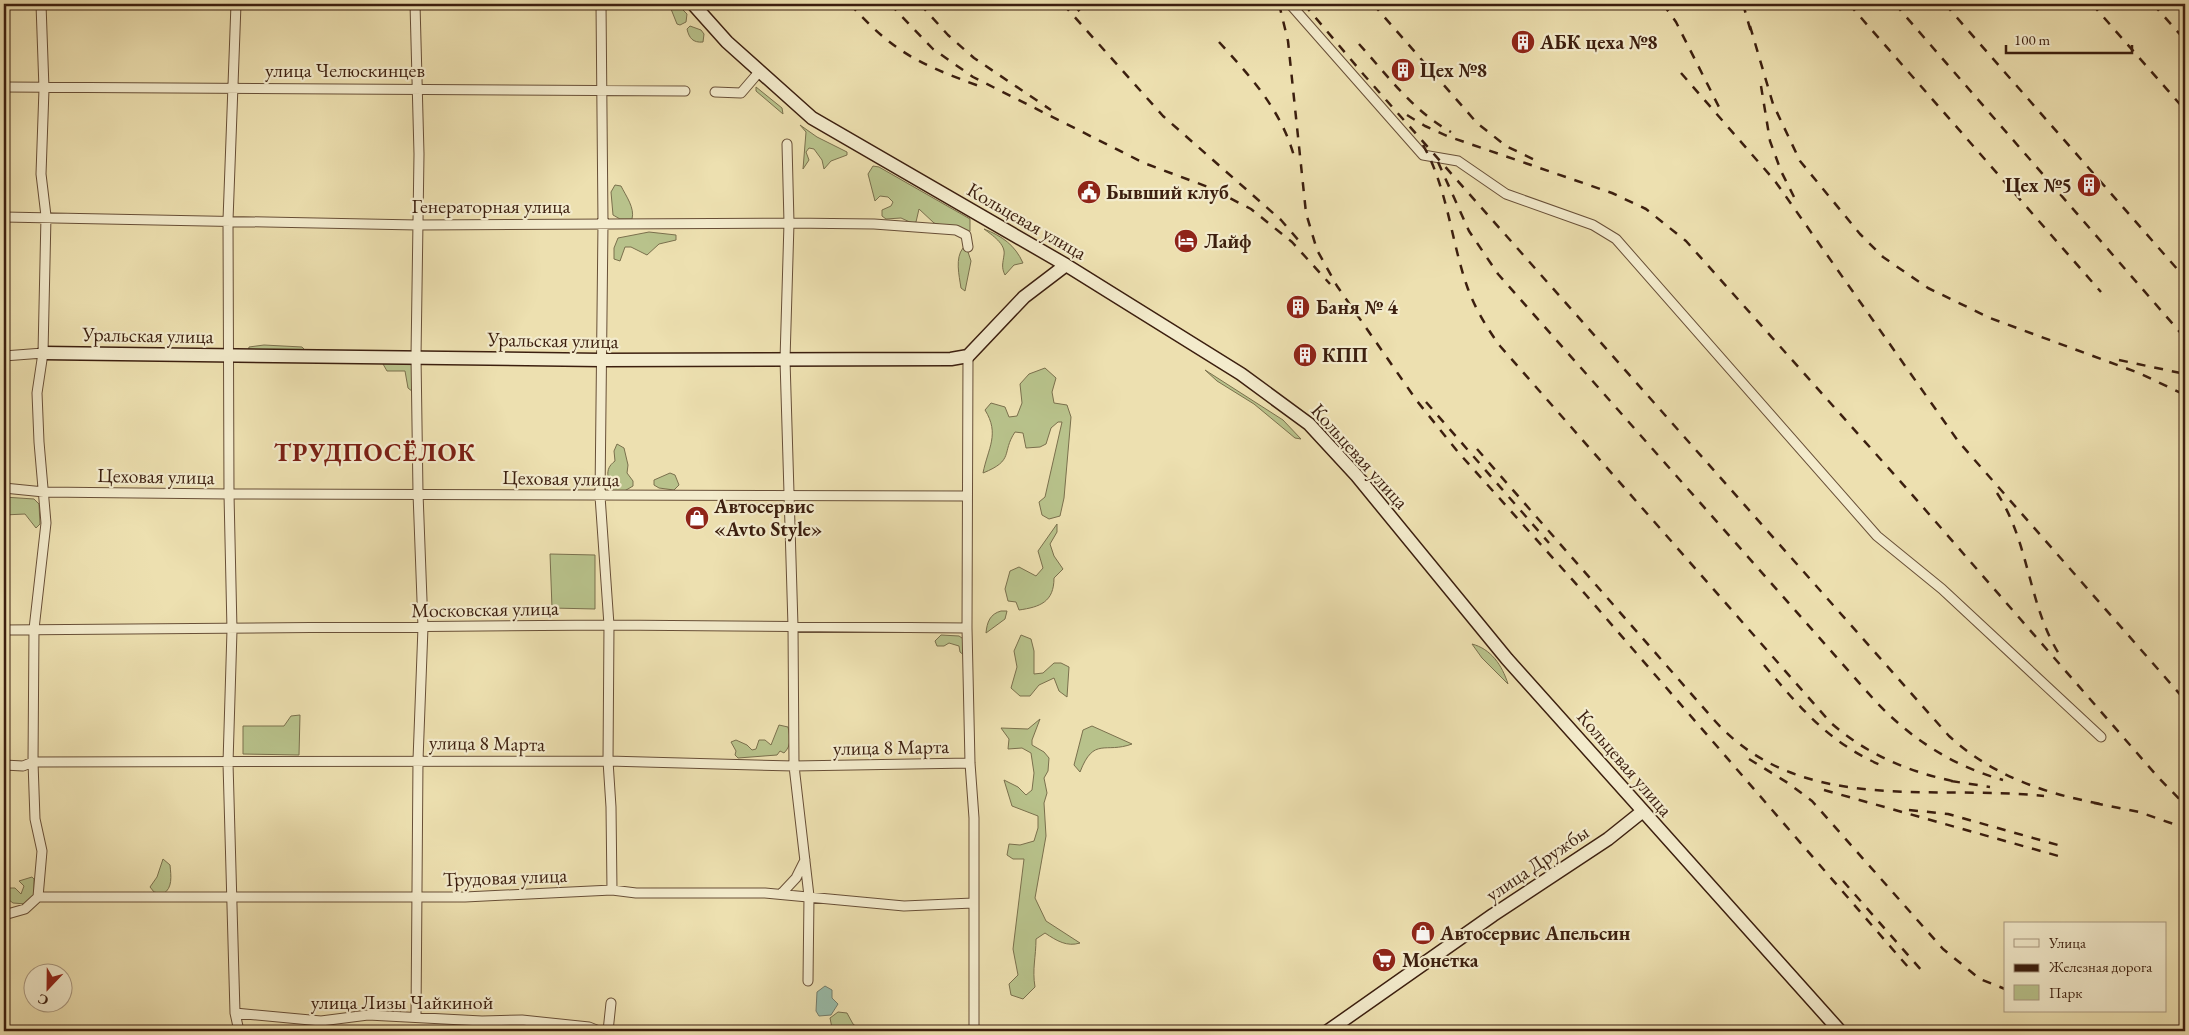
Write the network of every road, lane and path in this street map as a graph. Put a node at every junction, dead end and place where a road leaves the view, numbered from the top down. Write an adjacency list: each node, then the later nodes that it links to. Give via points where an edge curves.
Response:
1 (41, 4): 11 (street)
2 (236, 4): 9 (street)
3 (415, 4): 10 (street)
4 (601, 4): 12 (street)
5 (693, 4): 7 (street, Кольцевая улица)
6 (1290, 4): 45 (street, via 1423,155 1458,161 1506,194 1593,225 1616,239 1877,536 1942,589)
7 (758, 72): 14 (street, via 741,93); 23 (street, Кольцевая улица, via 836,134)
8 (4, 87): 11 (street, улица Челюскинцев)
9 (233, 87): 10 (street, улица Челюскинцев); 11 (street, улица Челюскинцев); 18 (street)
10 (417, 88): 12 (street, улица Челюскинцев); 21 (street)
11 (44, 89): 16 (street, via 42,174)
12 (601, 90): 13 (street, улица Челюскинцев); 19 (street)
13 (685, 91)
14 (715, 92)
15 (787, 144): 20 (street)
16 (46, 216): 17 (street, Генераторная улица); 18 (street, Генераторная улица); 24 (street)
17 (4, 217)
18 (228, 220): 21 (street, Генераторная улица); 25 (street)
19 (603, 223): 20 (street, Генераторная улица); 21 (street, Генераторная улица); 29 (street)
20 (789, 223): 22 (street, Генераторная улица, via 874,224 956,230 966,235); 30 (street)
21 (417, 225): 27 (street)
22 (968, 247)
23 (1066, 266): 28 (street, via 1024,297); 53 (street, Кольцевая улица, via 1241,374 1309,424 1353,471 1507,659)
24 (43, 353): 25 (street, Уральская улица); 26 (street, Уральская улица); 32 (street, via 37,393)
25 (228, 355): 27 (street, Уральская улица); 34 (street)
26 (4, 356)
27 (416, 356): 29 (street, Уральская улица); 33 (street)
28 (968, 356): 30 (street, Уральская улица, via 951,359); 37 (street)
29 (601, 360): 30 (street, Уральская улица); 36 (street)
30 (785, 360): 35 (street)
31 (4, 488): 32 (street, Цеховая улица)
32 (44, 492): 34 (street, Цеховая улица); 42 (street, via 45,538)
33 (418, 493): 34 (street, Цеховая улица); 36 (street, Цеховая улица); 40 (street)
34 (229, 494): 44 (street)
35 (788, 495): 36 (street, Цеховая улица); 37 (street, Цеховая улица); 39 (street)
36 (600, 496): 38 (street)
37 (967, 496): 41 (street)
38 (609, 625): 39 (street, Московская улица); 40 (street, Московская улица); 47 (street)
39 (794, 626): 41 (street, Московская улица); 52 (street)
40 (423, 627): 44 (street, Московская улица); 46 (street)
41 (967, 628): 50 (street)
42 (34, 629): 43 (street, Московская улица); 44 (street, Московская улица); 48 (street)
43 (4, 630)
44 (232, 630): 49 (street)
45 (2101, 736)
46 (418, 760): 47 (street, улица 8 Марта); 49 (street, улица 8 Марта); 59 (street)
47 (608, 761): 52 (street, улица 8 Марта); 55 (street, via 612,807)
48 (33, 762): 49 (street, улица 8 Марта); 51 (street, улица 8 Марта, via 23,766); 60 (street, via 35,819 42,852)
49 (228, 763): 58 (street)
50 (970, 763): 52 (street, улица 8 Марта); 61 (street, via 974,818)
51 (4, 765)
52 (794, 766): 54 (street)
53 (1643, 811): 71 (street, улица Дружбы, via 1608,839); 72 (street, Кольцевая улица)
54 (805, 860): 56 (street, via 796,878); 57 (street)
55 (612, 890): 56 (street, Трудовая улица); 59 (street, Трудовая улица)
56 (781, 894): 57 (street, Трудовая улица)
57 (810, 896): 61 (street, Трудовая улица, via 904,906); 63 (street)
58 (232, 897): 59 (street, Трудовая улица); 60 (street, Трудовая улица); 65 (street)
59 (419, 897): 66 (street)
60 (38, 898): 62 (street, via 26,909)
61 (973, 903): 70 (street)
62 (4, 915)
63 (808, 981)
64 (612, 1004): 69 (street)
65 (235, 1013): 66 (street, улица Лизы Чайкиной, via 321,1021 368,1015); 67 (street)
66 (416, 1017): 68 (street, улица Лизы Чайкиной, via 522,1020 589,1027)
67 (239, 1031)
68 (599, 1031)
69 (608, 1031)
70 (974, 1031)
71 (1328, 1031)
72 (1840, 1031)

